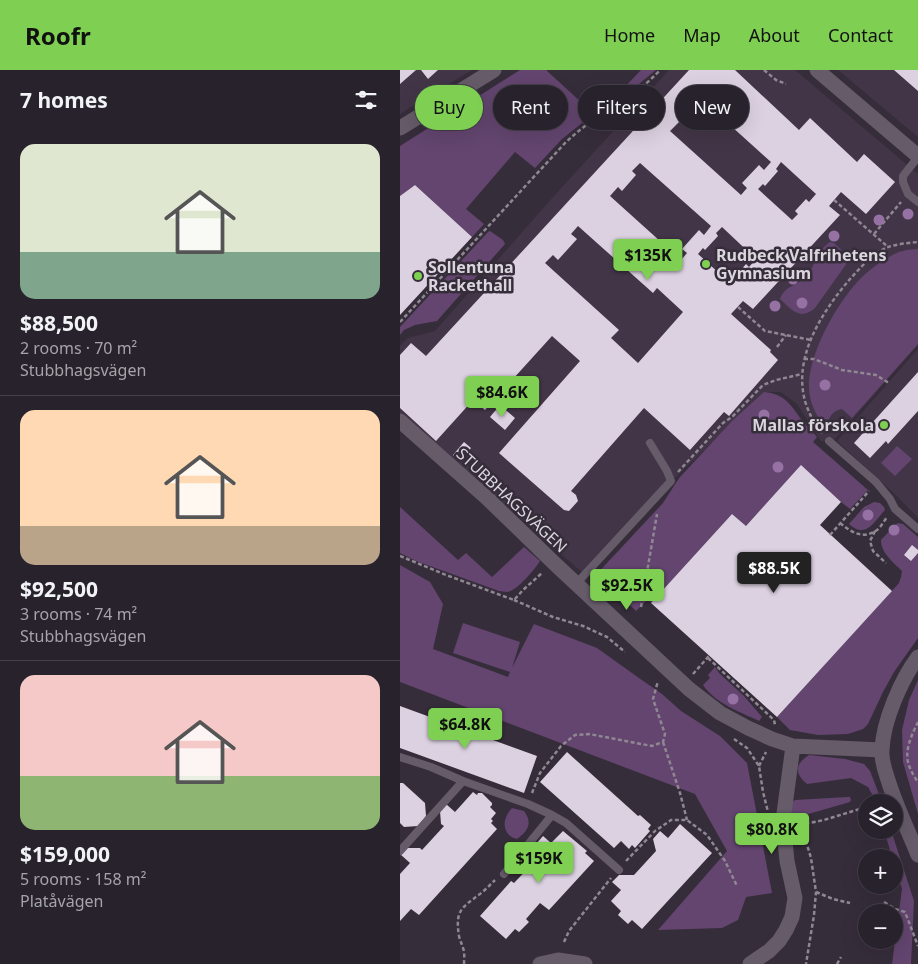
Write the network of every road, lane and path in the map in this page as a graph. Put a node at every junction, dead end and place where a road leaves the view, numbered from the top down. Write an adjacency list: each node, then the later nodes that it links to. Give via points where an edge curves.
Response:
1 (660, 70): 15 (path, via 566,142)
2 (764, 70): 5 (path)
3 (817, 70): 7 (street)
4 (488, 71): 6 (street)
5 (786, 84)
6 (400, 128)
7 (918, 157): 8 (lane, via 903,176)
8 (908, 194): 10 (lane); 11 (path)
9 (834, 200): 11 (path)
10 (918, 202)
11 (873, 235): 13 (path)
12 (918, 242): 13 (path)
13 (888, 247): 17 (path, via 868,259 839,292)
14 (738, 307): 16 (path, via 765,331)
15 (400, 322)
16 (786, 335): 17 (path); 18 (path)
17 (811, 340): 19 (path)
18 (777, 347)
19 (804, 359): 20 (path); 21 (path, via 814,359 842,370 876,374)
20 (802, 374): 23 (path, via 803,397 811,417); 25 (path, via 763,385 723,423)
21 (889, 383)
22 (400, 421): 34 (street, STUBBHAGSVÄGEN)
23 (830, 440): 26 (lane)
24 (650, 442): 25 (lane)
25 (671, 481): 27 (lane)
26 (876, 482): 28 (lane); 29 (path)
27 (664, 489): 36 (lane); 38 (path)
28 (895, 509): 30 (lane); 31 (path)
29 (840, 523): 31 (path, via 860,535); 32 (path)
30 (918, 529)
31 (876, 530): 35 (path, via 870,541 873,551)
32 (830, 535)
33 (400, 556): 37 (path)
34 (554, 563): 36 (street, STUBBHAGSVÄGEN); 37 (path)
35 (886, 563)
36 (576, 584): 47 (street, STUBBHAGSVÄGEN, via 689,690 720,713)
37 (514, 600): 39 (path, via 591,629 607,637)
38 (641, 607)
39 (630, 656)
40 (918, 657): 48 (street, via 894,700)
41 (689, 679): 44 (path, via 708,657 774,720)
42 (658, 680): 46 (path, via 653,699 665,734)
43 (918, 722): 53 (path, via 907,757 909,768)
44 (776, 729)
45 (732, 738): 51 (path, via 747,748)
46 (662, 742): 54 (path, via 652,746 589,734 575,735 561,746 540,773); 58 (path)
47 (793, 746): 48 (street, STUBBHAGSVÄGEN); 76 (street, via 784,821 794,898 792,917 779,941)
48 (882, 750): 63 (street, via 892,794)
49 (767, 751): 51 (path)
50 (400, 756): 52 (lane, via 432,766)
51 (760, 766): 57 (path)
52 (463, 781): 54 (lane); 62 (lane)
53 (918, 782)
54 (528, 804): 56 (lane)
55 (858, 810): 59 (path)
56 (552, 815): 64 (lane, via 566,823); 65 (lane)
57 (769, 815)
58 (687, 820): 64 (path, via 671,820 655,831); 66 (path, via 707,835)
59 (824, 820): 60 (path); 61 (path)
60 (797, 825)
61 (826, 825)
62 (400, 851)
63 (918, 855)
64 (619, 870): 70 (path)
65 (504, 874): 73 (path, via 465,904 460,912 458,928)
66 (737, 886)
67 (816, 892): 69 (path)
68 (884, 902): 71 (path, via 905,912)
69 (850, 903)
70 (564, 942)
71 (918, 946)
72 (841, 957): 77 (path)
73 (464, 964)
74 (540, 964): 75 (street, via 558,960)
75 (584, 964)
76 (750, 964)
77 (837, 964)

